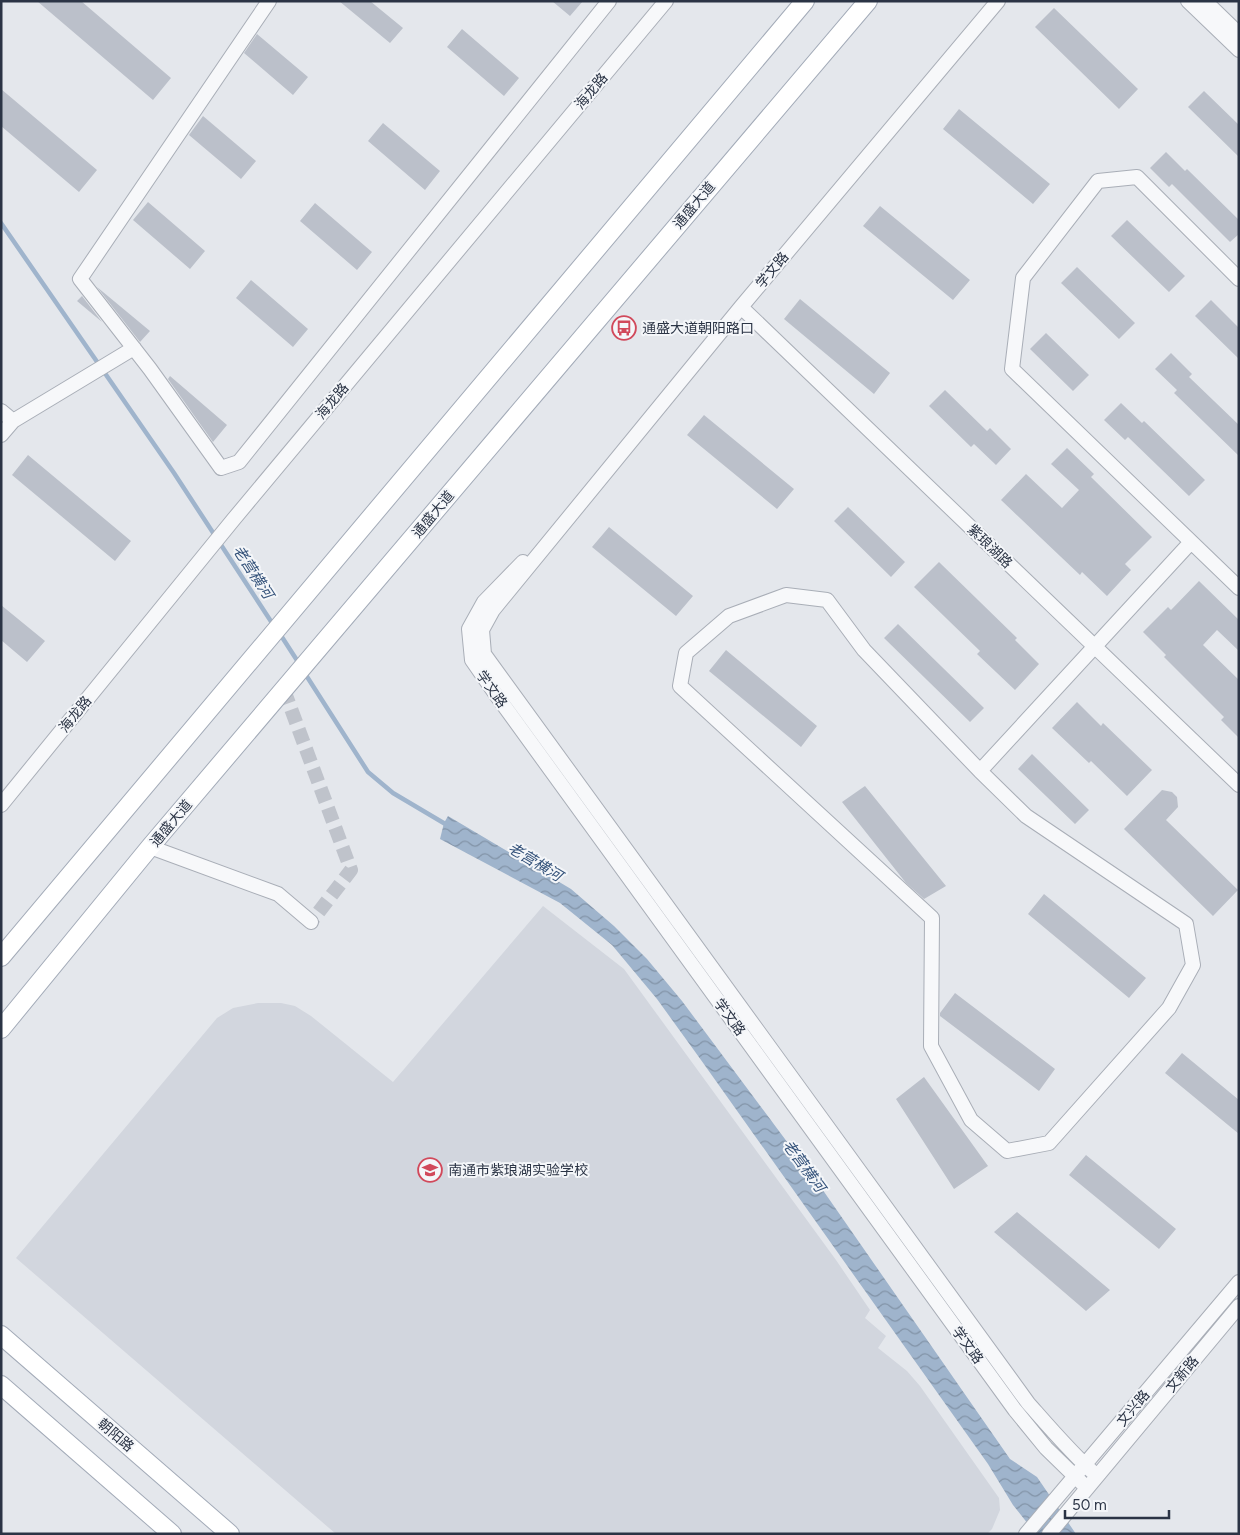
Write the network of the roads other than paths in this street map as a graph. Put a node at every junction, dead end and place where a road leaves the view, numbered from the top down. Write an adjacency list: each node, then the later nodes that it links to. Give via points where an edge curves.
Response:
1 (269, 1): 13 (street, via 80,279)
2 (609, 1): 13 (street, via 239,462 221,468)
3 (666, 1): 23 (street, 海龙路, via 233,520)
4 (806, 1): 26 (main road)
5 (868, 1): 24 (main road, 通盛大道)
6 (998, 1): 12 (street, 学文路)
7 (1188, 1): 10 (street)
8 (1205, 1): 9 (street)
9 (1239, 34)
10 (1239, 50)
11 (1239, 279): 18 (street, via 1137,177 1098,181 1022,278 1012,369)
12 (741, 307): 17 (street, 学文路); 20 (street, 紫琅湖路)
13 (134, 348): 15 (street)
14 (1, 410): 15 (street)
15 (13, 421): 16 (street)
16 (1, 435)
17 (549, 540): 32 (street, 学文路, via 493,610 482,630 484,654 1028,1404); 33 (street, 学文路, via 517,566 484,602 469,630 472,660 1015,1410 1046,1448)
18 (1190, 542): 19 (street); 20 (street)
19 (1239, 588)
20 (1095, 647): 21 (street); 22 (street, 紫琅湖路)
21 (980, 771): 21 (street, via 864,650 827,600 786,595 729,616 686,653 680,686 932,918 931,1046 971,1120 1007,1151 1049,1143 1169,1008 1192,965 1186,924 1026,816)
22 (1239, 785)
23 (1, 805)
24 (150, 847): 25 (street, via 278,894); 27 (main road, 通盛大道)
25 (311, 922)
26 (1, 957)
27 (1, 1029)
28 (1239, 1282): 32 (street, 文兴路)
29 (1239, 1306): 34 (street, 文新路)
30 (1, 1335): 38 (main road, 朝阳路)
31 (1, 1385): 37 (main road)
32 (1084, 1465): 33 (street, 文兴路); 34 (street, 学文路)
33 (1075, 1476): 35 (street, 学文路); 36 (street, 文兴路)
34 (1097, 1476): 35 (street, 文新路)
35 (1087, 1488): 39 (street, 文新路)
36 (1028, 1532)
37 (172, 1534)
38 (230, 1534)
39 (1049, 1534)

